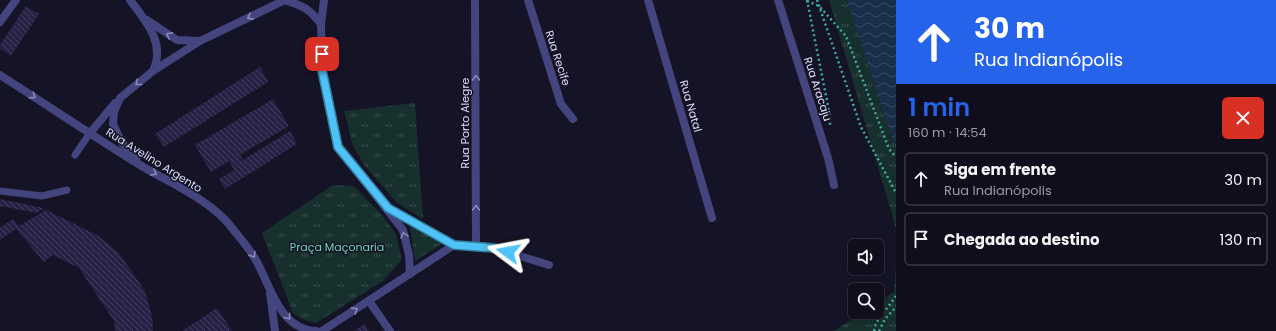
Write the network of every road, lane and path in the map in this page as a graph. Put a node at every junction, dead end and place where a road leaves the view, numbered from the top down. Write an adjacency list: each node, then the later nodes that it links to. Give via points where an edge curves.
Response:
1 (16, 0): 13 (street)
2 (130, 0): 12 (street)
3 (285, 0): 14 (street, via 303,5); 15 (street, one-way to 15)
4 (324, 0): 14 (street)
5 (475, 0): 32 (street, Rua Porto Alegre, one-way to 5)
6 (528, 0): 19 (street, Rua Recife, via 561,104)
7 (648, 0): 30 (street, Rua Natal)
8 (778, 0): 25 (street, Rua Aracaju, via 828,158)
9 (817, 0): 11 (path)
10 (807, 1): 11 (path); 20 (path, via 830,116)
11 (819, 6): 23 (path, via 846,36 889,149); 28 (path, via 861,127)
12 (142, 16): 15 (street, one-way to 12, via 177,40); 16 (street, via 156,40 159,54)
13 (0, 22)
14 (321, 24): 29 (street, via 322,70 338,147)
15 (200, 42): 16 (street)
16 (153, 71): 18 (street, one-way to 18)
17 (0, 75): 21 (street, Rua Avelino Argento, one-way to 21)
18 (120, 98): 21 (street); 24 (street, via 114,112 113,124 122,143)
19 (573, 119)
20 (830, 130)
21 (90, 133): 22 (lane); 24 (street, Rua Avelino Argento)
22 (75, 155)
23 (896, 157)
24 (140, 165): 35 (street, Rua Avelino Argento, one-way to 35, via 191,195 226,221 252,252)
25 (834, 185)
26 (67, 190): 27 (lane, via 42,196)
27 (0, 191)
28 (896, 193)
29 (388, 208): 31 (street); 34 (street, one-way to 29, via 403,230)
30 (712, 218)
31 (454, 245): 32 (street); 34 (street)
32 (476, 247): 33 (street, via 494,248)
33 (549, 265)
34 (410, 274): 37 (street)
35 (269, 290): 39 (street, Rua Avelino Argento); 40 (street, Rua Avelino Argento, one-way to 40, via 290,321 307,331)
36 (896, 296): 43 (path, via 876,323)
37 (369, 301): 41 (street, one-way to 37); 42 (street)
38 (896, 307): 44 (path, via 885,319)
39 (275, 331)
40 (316, 331)
41 (322, 331)
42 (390, 331)
43 (874, 331)
44 (879, 331)

